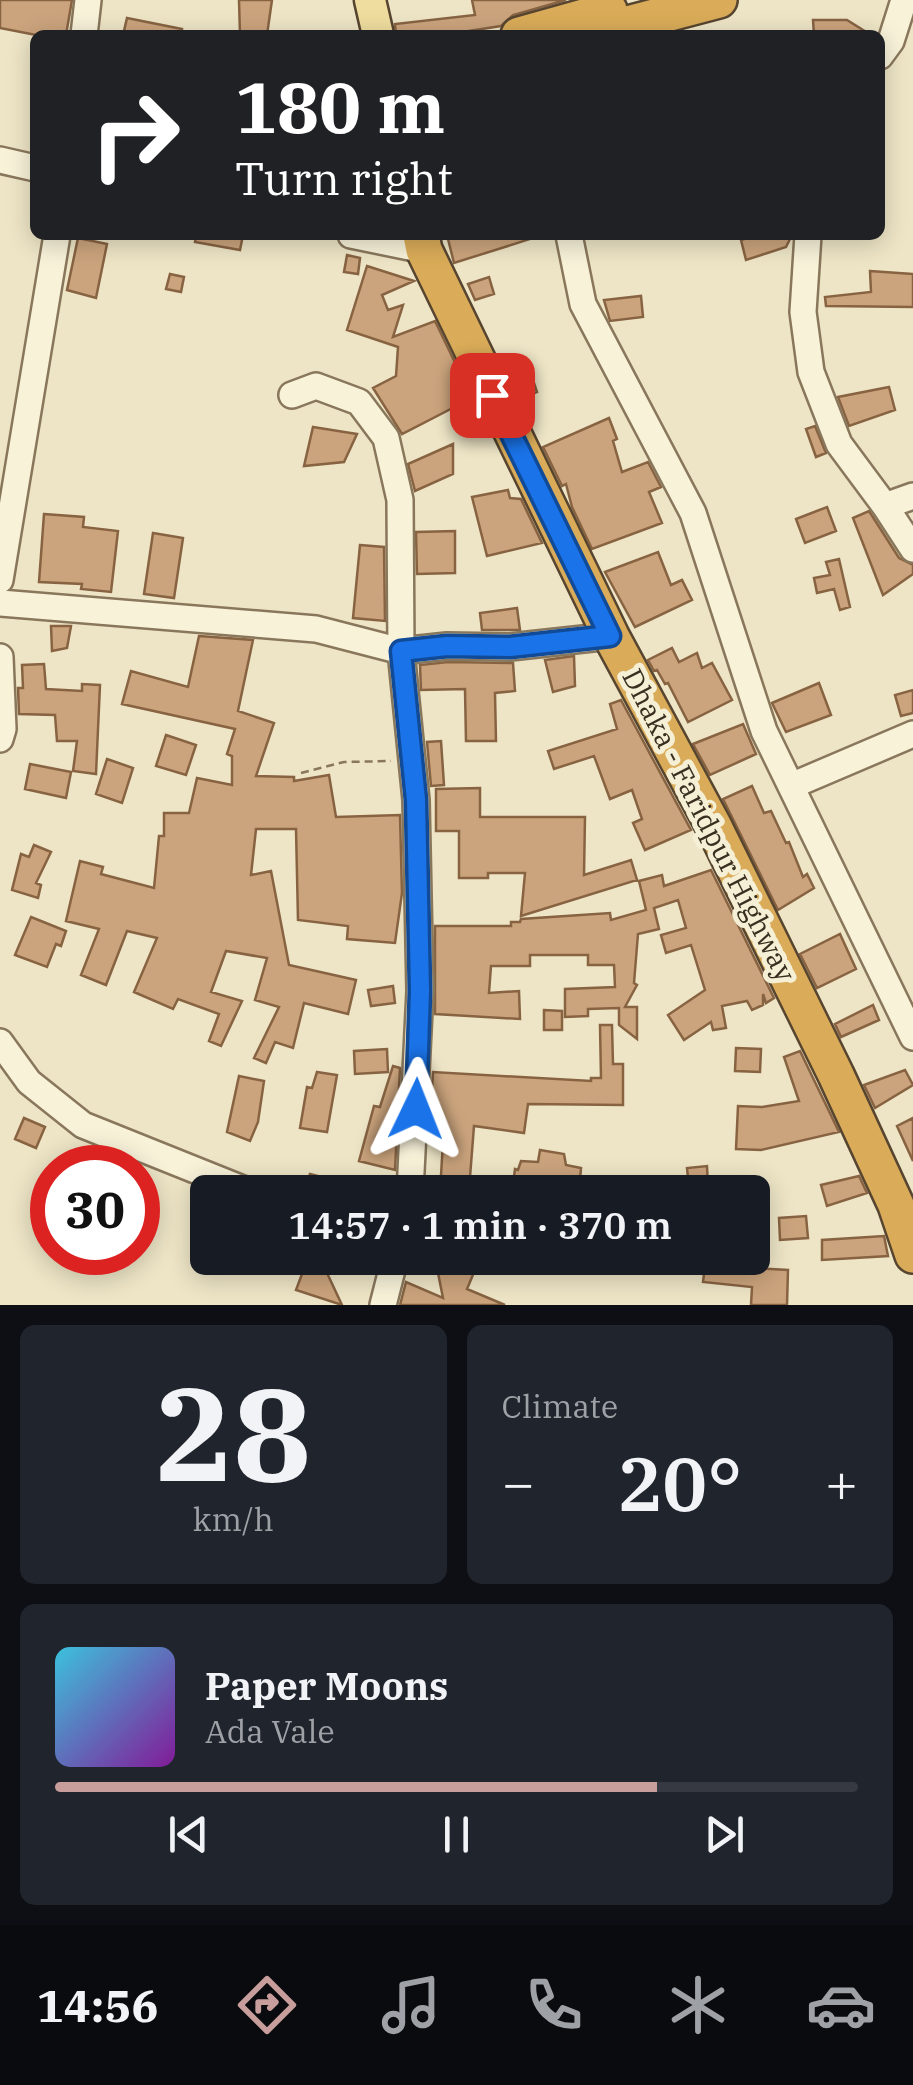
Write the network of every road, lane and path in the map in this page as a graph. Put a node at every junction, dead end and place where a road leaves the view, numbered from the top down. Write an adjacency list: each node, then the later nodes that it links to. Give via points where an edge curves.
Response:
1 (88, 0): 6 (street)
2 (370, 0): 7 (main road)
3 (644, 0): 8 (highway)
4 (719, 0): 9 (highway)
5 (904, 0): 10 (street)
6 (85, 30)
7 (377, 30)
8 (536, 30)
9 (605, 30)
10 (885, 48)
11 (0, 160): 12 (street)
12 (30, 167)
13 (56, 240): 21 (street)
14 (570, 240): 30 (street, via 583,304 694,513 764,731)
15 (808, 240): 19 (street, via 802,312 811,372 839,444)
16 (423, 242): 23 (highway, Dhaka - Faridpur Highway)
17 (292, 395): 24 (street, via 316,386 359,402 386,438 400,500)
18 (913, 496): 19 (street)
19 (886, 506): 20 (street)
20 (913, 549)
21 (0, 580)
22 (0, 603): 24 (street, via 316,629)
23 (610, 636): 24 (street); 35 (highway, Dhaka - Faridpur Highway, via 713,825 836,1075)
24 (401, 651): 28 (street)
25 (0, 657): 27 (street)
26 (913, 734): 30 (street)
27 (0, 739)
28 (412, 761): 29 (path, via 344,762); 34 (street, via 420,991)
29 (301, 773)
30 (791, 786): 31 (street)
31 (913, 1037)
32 (0, 1042): 33 (street, via 29,1082 83,1125)
33 (208, 1175)
34 (411, 1175)
35 (913, 1255)
36 (388, 1275): 37 (street)
37 (383, 1305)

